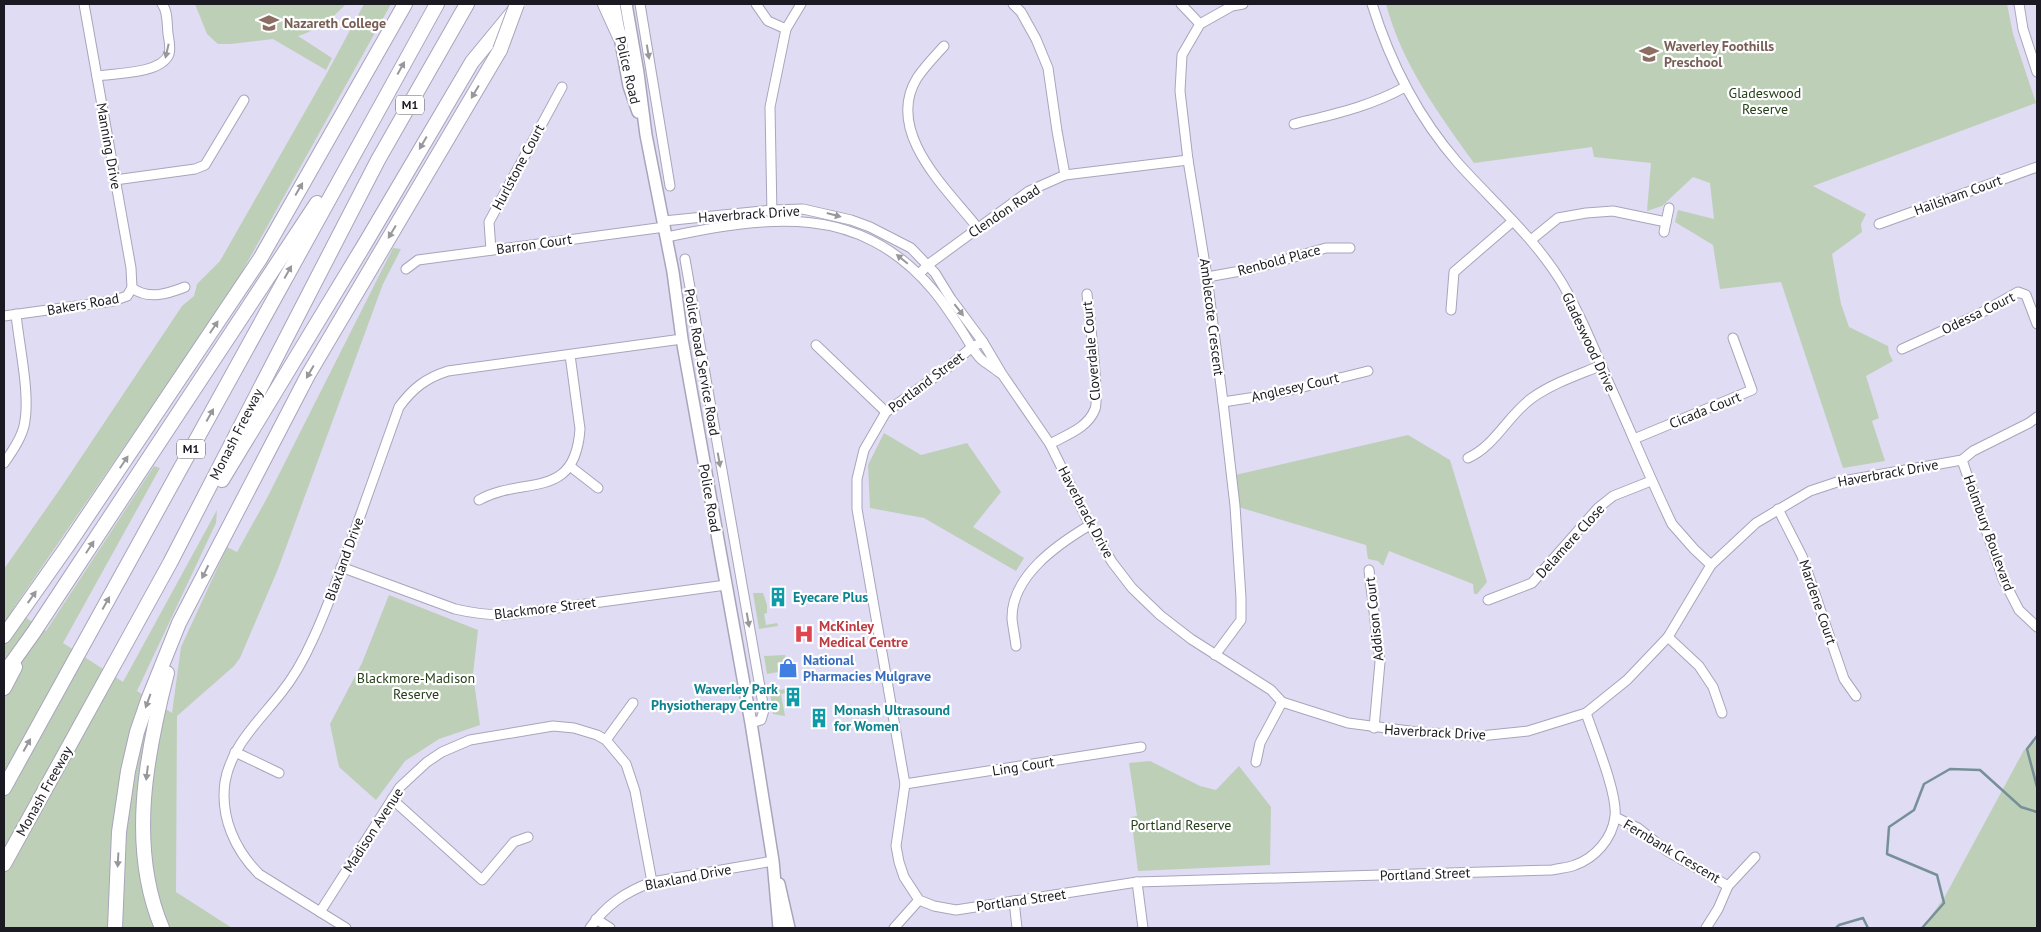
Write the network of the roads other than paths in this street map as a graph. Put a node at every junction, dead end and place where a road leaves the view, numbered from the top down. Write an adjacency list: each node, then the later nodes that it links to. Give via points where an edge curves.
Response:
1 (85, 4): 24 (street, Manning Drive)
2 (162, 4): 24 (street, one-way to 24, via 166,9 170,46 162,63 152,68)
3 (405, 4): 96 (highway, one-way to 3, via 260,259)
4 (437, 4): 28 (highway, M1, one-way to 4)
5 (467, 4): 87 (highway, Monash Freeway / M1, via 366,184)
6 (517, 4): 93 (highway, one-way to 93, bridge, via 500,50 308,375)
7 (521, 4): 87 (highway, one-way to 87, via 472,62)
8 (606, 4): 21 (highway)
9 (614, 4): 21 (main road, Police Road)
10 (626, 4): 31 (main road, Police Road)
11 (640, 4): 30 (street, one-way to 30)
12 (756, 4): 20 (street, via 768,21)
13 (801, 4): 20 (street)
14 (1012, 4): 34 (street, via 1021,12 1048,68)
15 (1181, 4): 19 (street)
16 (1243, 4): 19 (street, via 1232,6)
17 (1372, 4): 26 (street, Gladeswood Drive)
18 (2019, 4): 23 (street)
19 (1200, 24): 32 (street, Amblecote Crescent, via 1182,55 1180,91)
20 (786, 29): 38 (street, via 770,107)
21 (620, 37): 31 (main road, Police Road, via 629,86)
22 (944, 46): 43 (street, via 916,80 909,105 909,130 925,161)
23 (2037, 72)
24 (97, 76): 35 (street, Manning Drive)
25 (562, 87): 48 (street, Hurlstone Court, via 488,222)
26 (1405, 87): 29 (street, via 1382,100); 40 (street, Gladeswood Drive, via 1447,149)
27 (244, 100): 35 (street, via 205,165 195,170)
28 (377, 110): 95 (highway, one-way to 28); 117 (highway, M1, one-way to 28)
29 (1294, 124)
30 (661, 132): 31 (street); 36 (street)
31 (646, 135): 44 (main road, Police Road)
32 (1188, 160): 34 (street, Clendon Road); 53 (street, Amblecote Crescent)
33 (2037, 166): 42 (street, Hailsham Court)
34 (1065, 175): 43 (street, Clendon Road, via 1029,191)
35 (115, 180): 55 (street, Manning Drive)
36 (670, 186)
37 (1669, 208): 41 (street)
38 (772, 210): 39 (street); 44 (street, Haverbrack Drive); 50 (street, Haverbrack Drive, one-way to 50, via 803,209 851,220 911,248)
39 (773, 222): 44 (street, Haverbrack Drive); 52 (street, Haverbrack Drive, one-way to 39, via 866,236 809,221)
40 (1513, 222): 46 (street, Gladeswood Drive); 57 (street, via 1454,272)
41 (1666, 222): 45 (street); 46 (street, via 1614,211 1586,213 1558,218)
42 (1879, 224)
43 (977, 227): 50 (street, Clendon Road)
44 (665, 228): 48 (street, Barron Court); 62 (main road, Police Road)
45 (1664, 232)
46 (1531, 240): 68 (street, Gladeswood Drive, via 1561,282)
47 (1350, 248): 53 (street, Renbold Place, via 1326,248 1252,269)
48 (491, 250): 51 (street, Barron Court, via 418,260)
49 (684, 259): 71 (street, Police Road Service Road)
50 (929, 264): 52 (street, Clendon Road); 63 (street, Haverbrack Drive, one-way to 63)
51 (406, 269)
52 (919, 274): 65 (street, Haverbrack Drive)
53 (1207, 277): 73 (street, Amblecote Crescent)
54 (185, 287): 55 (street, Bakers Road, via 152,296 140,294)
55 (132, 288): 58 (street, Bakers Road, via 127,296 113,301)
56 (1087, 294): 77 (street, Cloverdale Court, via 1096,408 1078,429)
57 (1451, 310)
58 (16, 314): 59 (street, Bakers Road); 80 (street, via 26,397 25,416 20,438)
59 (4, 316)
60 (2037, 324): 66 (street, Odessa Court, via 2026,295 2018,292 1979,314)
61 (1733, 338): 76 (street, Cicada Court, via 1752,390)
62 (682, 340): 67 (street, Blaxland Drive); 72 (main road, Police Road)
63 (983, 342): 65 (street, Portland Street); 70 (street, Haverbrack Drive)
64 (816, 346): 74 (street)
65 (972, 347): 70 (street, Haverbrack Drive); 74 (street, Portland Street)
66 (1902, 349)
67 (570, 355): 81 (street, via 580,429); 89 (street, Blaxland Drive, via 448,371 424,380 409,393 399,407)
68 (1602, 365): 76 (street, Gladeswood Drive); 78 (street, via 1548,388 1531,399 1481,452)
69 (1368, 371): 73 (street, Anglesey Court, via 1275,394)
70 (1002, 374): 77 (street, Haverbrack Drive)
71 (708, 395): 72 (street); 100 (street, Police Road Service Road, one-way to 100)
72 (692, 398): 91 (main road, Police Road)
73 (1223, 402): 101 (street, Amblecote Crescent, via 1235,506 1241,620)
74 (886, 412): 116 (street, Portland Street, via 864,450 857,479 857,509)
75 (2037, 417): 79 (street, Haverbrack Drive)
76 (1634, 439): 82 (street, Gladeswood Drive)
77 (1050, 444): 86 (street, Haverbrack Drive)
78 (1468, 458)
79 (1962, 460): 85 (street, Haverbrack Drive, via 1837,482 1810,491); 94 (street, Holmbury Boulevard, via 2003,578 2018,610)
80 (4, 463)
81 (571, 466): 83 (street); 84 (street, via 561,475 541,484 498,490)
82 (1652, 481): 88 (street, Gladeswood Drive, via 1672,524); 92 (street, Delamere Close, via 1613,496 1598,508 1532,582)
83 (598, 488)
84 (479, 500)
85 (1778, 509): 88 (street, Haverbrack Drive, via 1756,523); 104 (street, Mardene Court, via 1802,556 1844,680)
86 (1090, 525): 99 (street, via 1062,541 1039,562 1019,588 1012,617); 101 (street, Haverbrack Drive, via 1132,588 1160,615)
87 (170, 564): 123 (highway, Monash Freeway / M1)
88 (1711, 565): 97 (street, Haverbrack Drive)
89 (341, 567): 91 (street, Blackmore Street, via 455,609 492,615); 113 (street, Blaxland Drive, via 301,663)
90 (1369, 570): 110 (street, Addison Court, via 1380,662)
91 (726, 585): 98 (main road, Police Road)
92 (1488, 600)
93 (179, 623): 131 (highway, one-way to 131, via 148,700 128,771 119,832); 132 (highway, one-way to 132, via 152,730 143,804 146,878)
94 (2037, 627)
95 (34, 632): 102 (highway); 103 (highway)
96 (4, 636)
97 (1668, 637): 107 (street, Haverbrack Drive, via 1627,680); 108 (street, via 1699,666 1713,687)
98 (736, 646): 100 (street); 109 (main road, Police Road)
99 (1016, 646)
100 (754, 653): 109 (street, Police Road Service Road, via 764,710 761,720)
101 (1215, 655): 105 (street, Haverbrack Drive, via 1271,690)
102 (4, 674)
103 (4, 688)
104 (1856, 696)
105 (1282, 702): 110 (street, Haverbrack Drive, via 1348,724); 114 (street, via 1260,743)
106 (632, 703): 111 (street)
107 (1586, 713): 110 (street, Haverbrack Drive, via 1528,731 1480,736); 119 (street, Portland Street, via 1613,795)
108 (1722, 713)
109 (751, 723): 122 (main road, Police Road)
110 (1374, 728)
111 (606, 740): 118 (street, Madison Avenue, via 566,726 474,738 427,762); 124 (street, Madison Avenue, via 622,758 631,775)
112 (1141, 747): 116 (street, Ling Court)
113 (236, 752): 115 (street); 129 (street, Blaxland Drive, via 225,780 224,803 239,851 260,874)
114 (1256, 762)
115 (279, 773)
116 (905, 784): 127 (street, Portland Street, via 896,846 904,877)
117 (4, 788)
118 (392, 799): 120 (street, via 482,880 514,842); 129 (street, Madison Avenue)
119 (1615, 817): 125 (street, Portland Street, via 1607,839 1594,856 1574,866 1552,870); 126 (street, Fernbank Crescent, via 1638,828 1667,851)
120 (528, 837)
121 (1755, 857): 126 (street, Fernbank Crescent)
122 (773, 861): 124 (street, Blaxland Drive); 136 (main road, Police Road); 137 (main road, Police Road)
123 (4, 864)
124 (652, 882): 130 (street, Blaxland Drive, via 622,896)
125 (1138, 882): 128 (street, Portland Street); 140 (street)
126 (1728, 886): 141 (street, Fernbank Crescent)
127 (919, 900): 128 (street, Portland Street, via 956,910); 138 (street)
128 (1014, 901): 139 (street)
129 (320, 912): 133 (street, Blaxland Drive)
130 (596, 919): 134 (street, Blaxland Drive); 135 (street)
131 (115, 928)
132 (162, 928)
133 (346, 928)
134 (590, 928)
135 (610, 928)
136 (779, 928)
137 (789, 928)
138 (894, 928)
139 (1017, 928)
140 (1143, 928)
141 (1706, 928)

